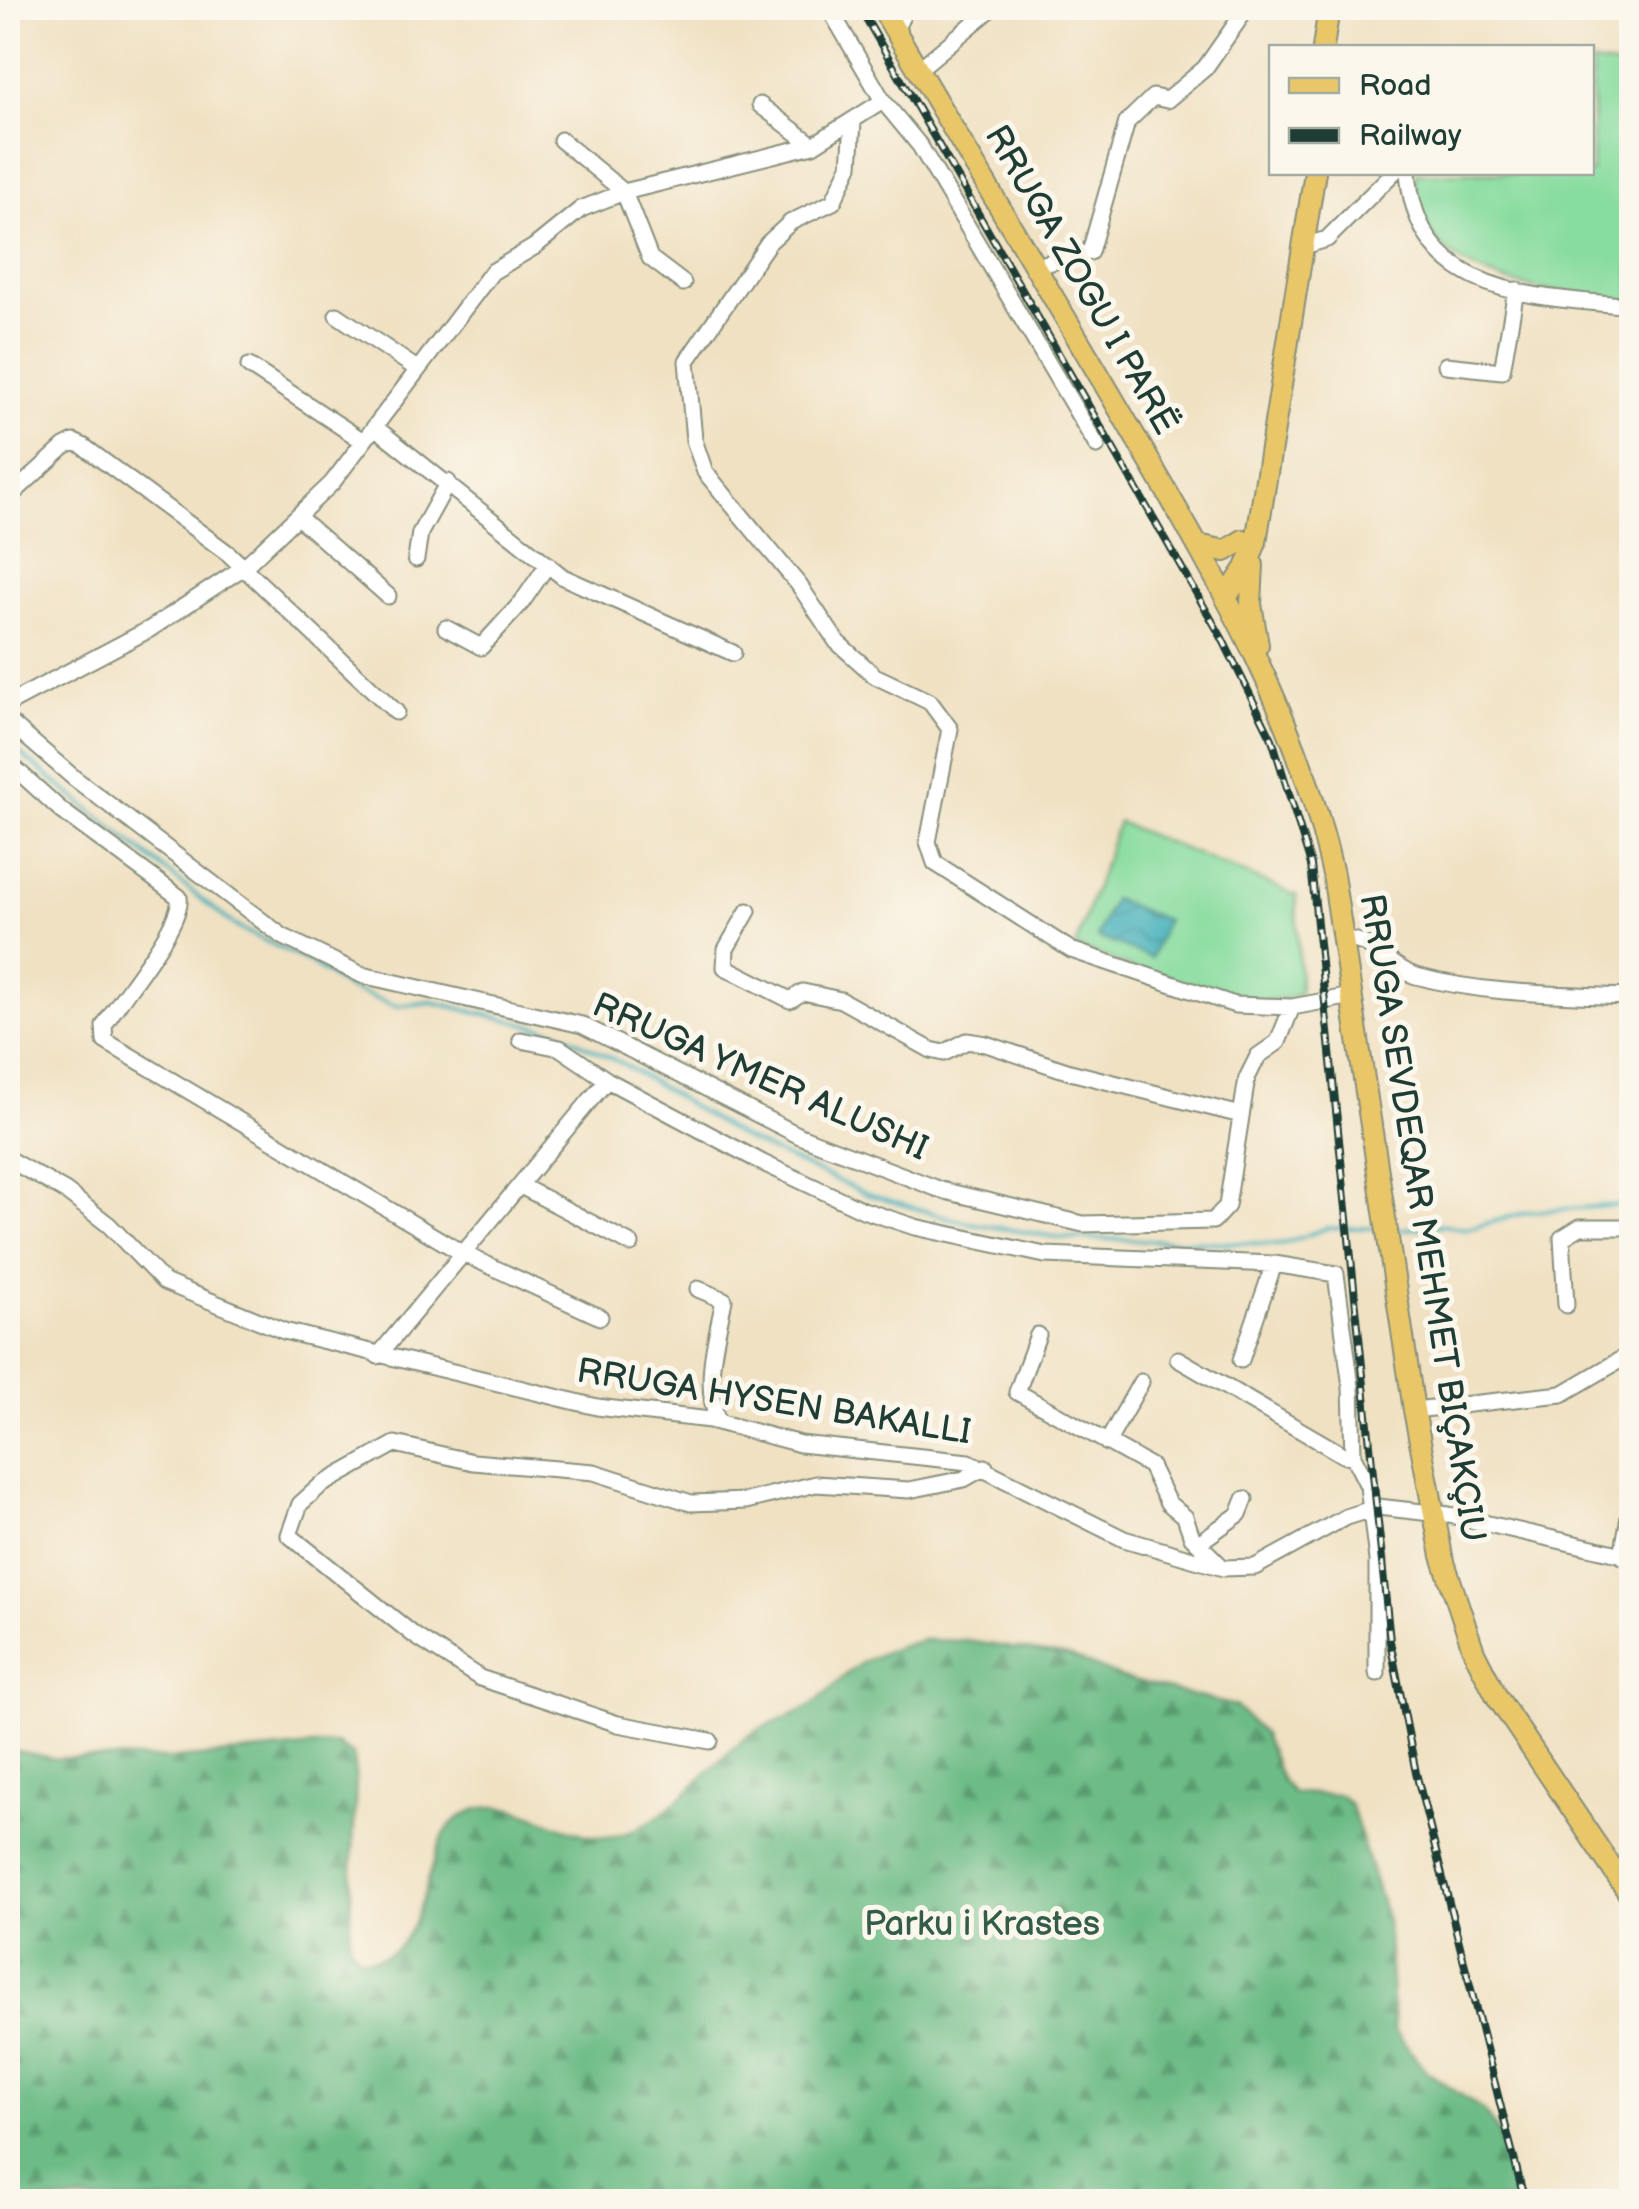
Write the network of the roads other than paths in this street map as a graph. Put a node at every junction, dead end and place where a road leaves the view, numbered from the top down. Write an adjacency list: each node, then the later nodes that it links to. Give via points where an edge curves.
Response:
1 (829, 8): 12 (street)
2 (882, 8): 8 (main road, RRUGA ZOGU I PARË)
3 (906, 8): 8 (street)
4 (992, 8): 11 (street)
5 (1247, 8): 23 (street, via 1206,68 1168,100 1153,97 1127,122 1090,252)
6 (1329, 8): 9 (main road)
7 (1342, 8): 10 (main road)
8 (895, 30): 11 (main road, RRUGA ZOGU I PARË)
9 (1323, 45)
10 (1336, 45)
11 (920, 68): 23 (main road, RRUGA ZOGU I PARË)
12 (883, 101): 14 (street); 33 (street, via 920,146)
13 (760, 105): 16 (street)
14 (853, 122): 16 (street); 55 (street, via 850,166 833,202 791,222 768,243 687,361 694,440 705,472 837,642 875,676 930,702 948,722 928,842 936,863 1071,950 1235,1005)
15 (561, 140): 21 (street)
16 (813, 146): 21 (street)
17 (1302, 175): 37 (main road)
18 (1316, 175): 22 (main road)
19 (1391, 175): 22 (street, via 1327,239)
20 (1409, 175): 25 (street, via 1415,212 1436,251 1476,280)
21 (624, 192): 24 (street, via 650,258); 30 (street, via 581,208 534,248 492,272)
22 (1304, 246): 37 (main road)
23 (1036, 266): 38 (main road, RRUGA ZOGU I PARË)
24 (683, 282)
25 (1516, 290): 26 (street); 28 (street, via 1502,371)
26 (1632, 306)
27 (337, 315): 30 (street)
28 (1446, 365)
29 (249, 366): 32 (street)
30 (417, 369): 31 (street)
31 (375, 427): 32 (street); 34 (street)
32 (363, 442): 36 (street)
33 (1097, 446)
34 (448, 482): 39 (street, via 420,533); 40 (street)
35 (8, 498): 41 (street, via 74,442)
36 (298, 517): 41 (street); 43 (street)
37 (1250, 541): 38 (main road, via 1225,551); 42 (main road); 46 (main road)
38 (1198, 545): 42 (main road, RRUGA ZOGU I PARË)
39 (416, 559)
40 (548, 564): 44 (street, via 481,648); 45 (street, via 578,586)
41 (244, 567): 47 (street, via 150,629); 48 (street)
42 (1224, 591): 46 (main road, RRUGA SEVDEQAR MEHMET BIÇAKÇIU)
43 (388, 596)
44 (446, 628)
45 (734, 654)
46 (1259, 657): 52 (main road, RRUGA SEVDEQAR MEHMET BIÇAKÇIU, via 1316,803)
47 (8, 704)
48 (396, 712)
49 (8, 721): 58 (street, RRUGA YMER ALUSHI, via 282,936 316,954 362,975 582,1025 800,1136 941,1190 1082,1224 1213,1221 1227,1206)
50 (8, 762): 63 (street, via 62,811 180,897 170,927 100,1032 105,1041)
51 (748, 911): 58 (street, via 726,949 725,967 790,1000 803,992 840,1000 931,1050 944,1052 967,1041 986,1044)
52 (1343, 940): 53 (main road, RRUGA SEVDEQAR MEHMET BIÇAKÇIU); 54 (street, via 1359,940 1398,969 1441,982)
53 (1352, 996): 55 (street); 74 (main road, RRUGA SEVDEQAR MEHMET BIÇAKÇIU)
54 (1632, 997)
55 (1292, 1007): 58 (street, RRUGA YMER ALUSHI, via 1278,1042 1258,1056 1247,1078)
56 (520, 1040): 57 (street, via 560,1048)
57 (607, 1080): 60 (street); 64 (street, via 798,1181 943,1235 1045,1255)
58 (1241, 1115)
59 (8, 1159): 70 (street, RRUGA HYSEN BAKALLI, via 65,1191 109,1225 150,1272 181,1290 284,1331)
60 (520, 1186): 62 (street); 63 (street)
61 (1632, 1227): 66 (street, via 1580,1227 1562,1238)
62 (631, 1244)
63 (462, 1253): 67 (street); 70 (street)
64 (1274, 1264): 72 (street); 77 (street, via 1322,1269 1339,1278)
65 (698, 1289): 75 (street, via 724,1300 711,1367 710,1403)
66 (1566, 1305)
67 (600, 1318)
68 (1038, 1335): 76 (street, via 1016,1392)
69 (1632, 1352): 74 (street, via 1562,1394)
70 (378, 1356): 75 (street, RRUGA HYSEN BAKALLI, via 597,1407)
71 (1178, 1359): 77 (street)
72 (1241, 1360)
73 (1141, 1382): 76 (street)
74 (1414, 1410): 82 (main road, RRUGA SEVDEQAR MEHMET BIÇAKÇIU)
75 (718, 1422): 78 (street, RRUGA HYSEN BAKALLI, via 800,1444)
76 (1108, 1443): 83 (street, via 1150,1466 1168,1503)
77 (1353, 1456): 81 (street, via 1368,1486)
78 (986, 1467): 85 (street, RRUGA HYSEN BAKALLI, via 1124,1539); 87 (street, via 964,1479 909,1490 816,1484 746,1501 691,1503 594,1472 482,1464 394,1444 348,1467 300,1504 289,1534 444,1658 480,1678 618,1724)
79 (1245, 1499): 83 (street, via 1239,1514)
80 (1632, 1500): 84 (street)
81 (1369, 1509): 82 (street, RRUGA HYSEN BAKALLI); 85 (street, RRUGA HYSEN BAKALLI, via 1254,1567); 86 (street, via 1377,1560)
82 (1433, 1512): 84 (street, RRUGA HYSEN BAKALLI); 88 (main road, RRUGA SEVDEQAR MEHMET BIÇAKÇIU, via 1482,1667)
83 (1200, 1542): 85 (street)
84 (1627, 1556)
85 (1223, 1568)
86 (1377, 1672)
87 (710, 1741)
88 (1630, 1898)

